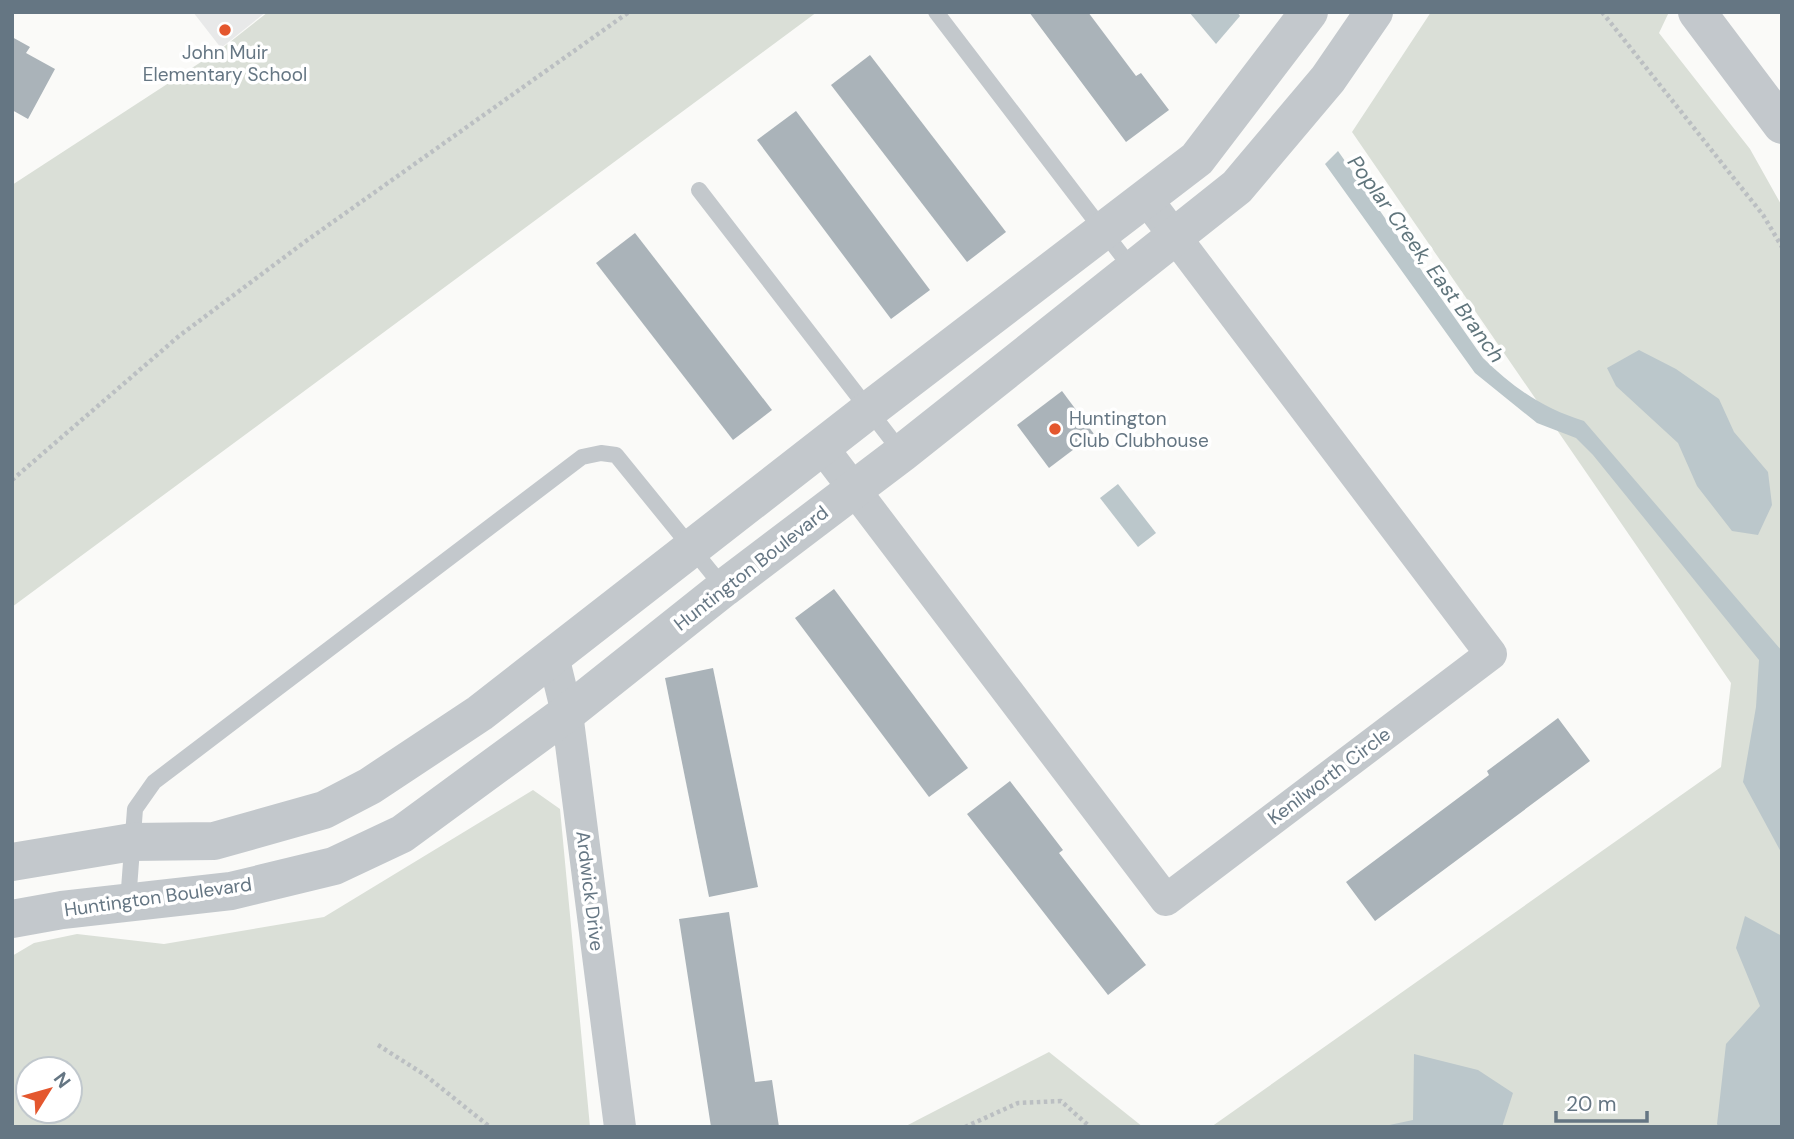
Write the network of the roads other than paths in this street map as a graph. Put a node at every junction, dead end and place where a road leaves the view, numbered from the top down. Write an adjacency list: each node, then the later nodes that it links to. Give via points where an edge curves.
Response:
1 (936, 12): 8 (lane)
2 (1309, 12): 7 (street, via 1197,159)
3 (1697, 12): 5 (street)
4 (1371, 13): 9 (street, Huntington Boulevard, via 1328,79 1237,187)
5 (1782, 125)
6 (699, 190): 11 (lane)
7 (1145, 197): 8 (street); 9 (street, Kenilworth Circle)
8 (1102, 230): 10 (lane); 11 (street)
9 (1177, 237): 10 (street, Huntington Boulevard); 14 (street, Kenilworth Circle, via 1491,654 1166,900)
10 (1133, 270): 13 (street, Huntington Boulevard)
11 (869, 410): 12 (street); 13 (lane)
12 (821, 447): 14 (street, Kenilworth Circle); 15 (street)
13 (902, 453): 14 (street, Huntington Boulevard)
14 (855, 488): 16 (street, Huntington Boulevard)
15 (691, 548): 16 (lane); 17 (street); 19 (lane, via 616,455 582,457 154,782 135,809)
16 (724, 588): 18 (street, Huntington Boulevard)
17 (553, 656): 18 (street, Ardwick Drive); 19 (street, via 480,713 370,786 324,810 214,841)
18 (567, 713): 21 (street, Huntington Boulevard, via 402,834 334,866 231,891); 23 (street, Ardwick Drive)
19 (132, 842): 20 (street); 21 (lane)
20 (12, 862)
21 (128, 902): 22 (street, Huntington Boulevard)
22 (12, 919)
23 (620, 1127)

